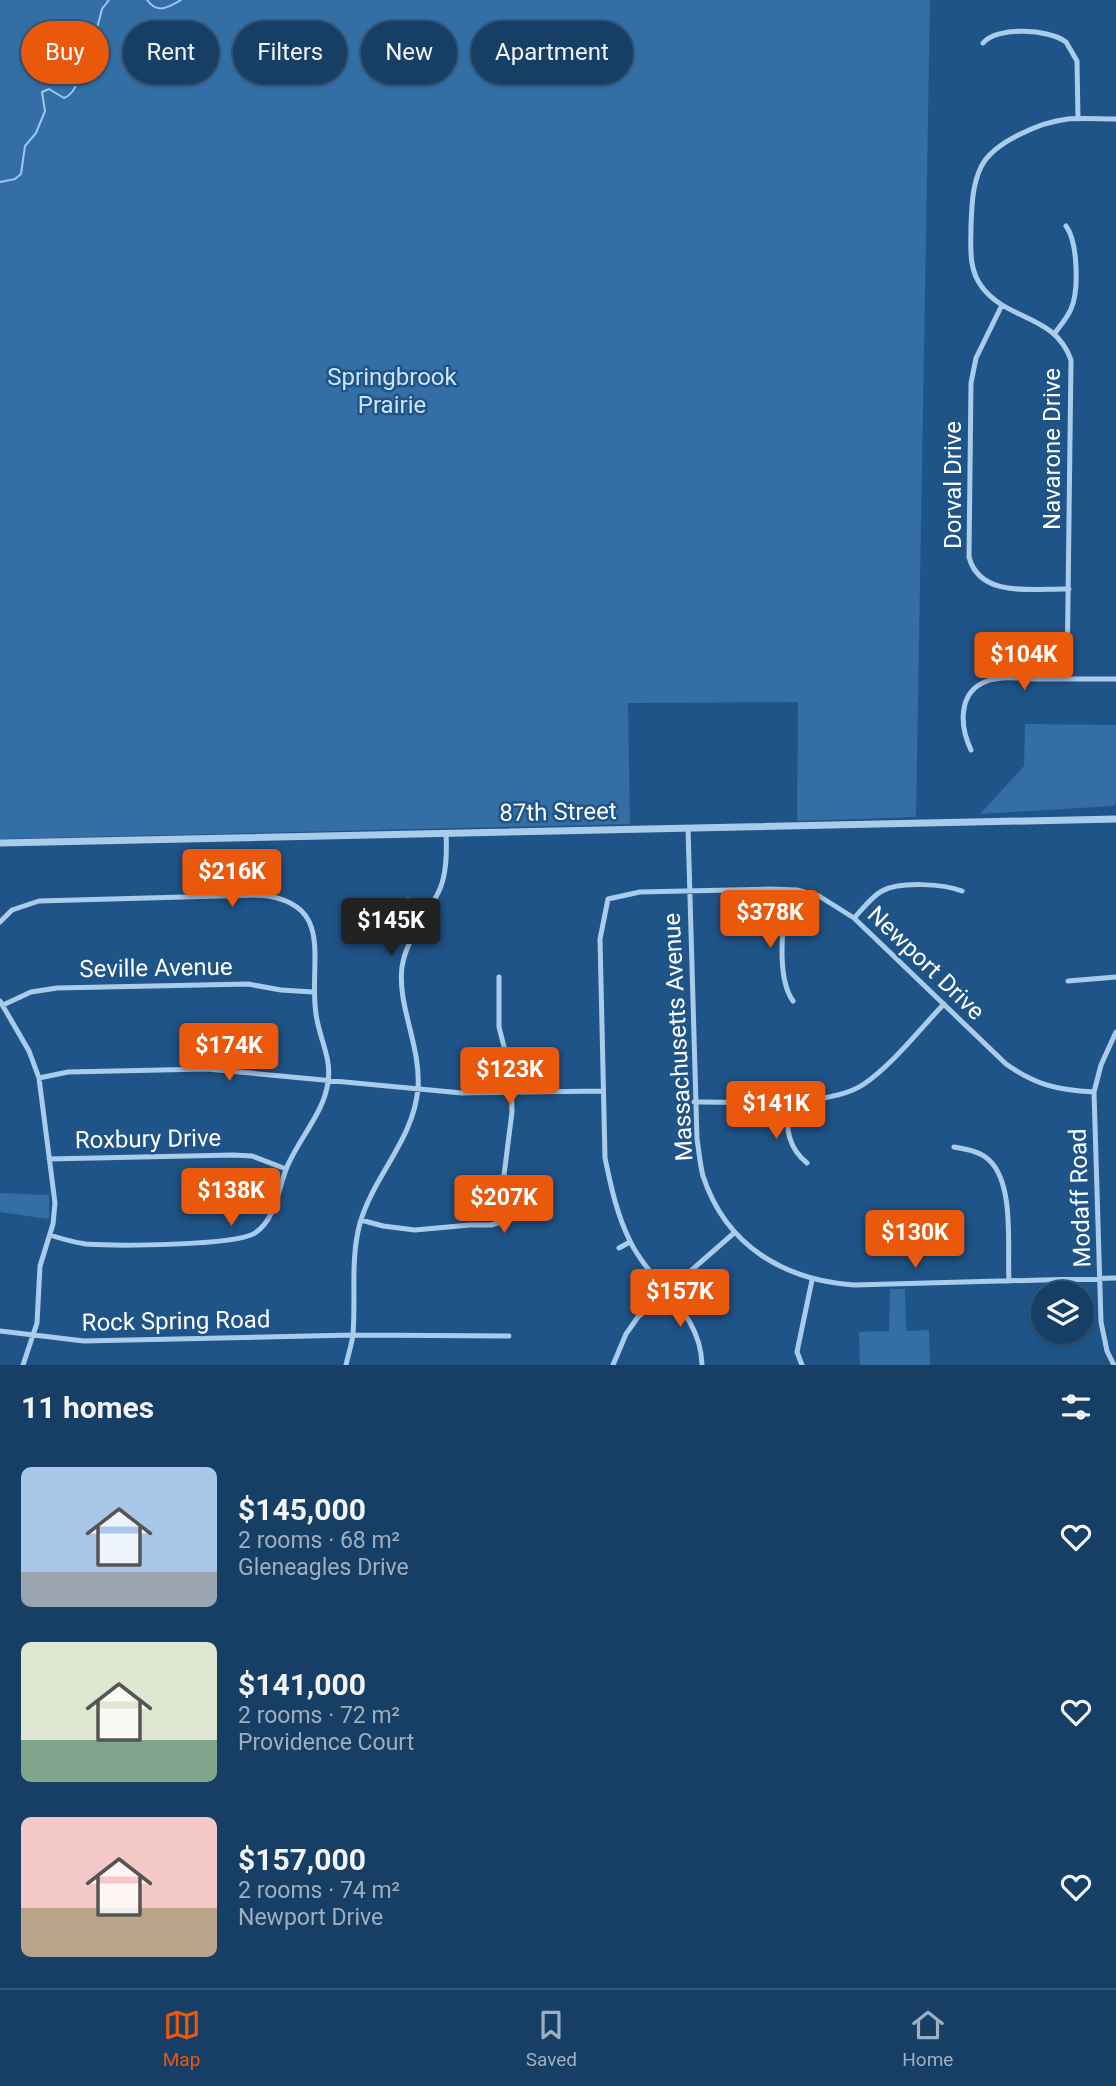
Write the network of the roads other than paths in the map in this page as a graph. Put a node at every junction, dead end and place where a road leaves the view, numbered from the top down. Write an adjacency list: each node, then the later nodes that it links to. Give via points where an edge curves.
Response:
1 (983, 43): 2 (street, via 1002,33 1045,33 1066,42 1077,61)
2 (1078, 119): 3 (street, Navarone Drive); 5 (street, Navarone Drive, via 1050,123 1009,140 989,156 977,176 971,261 980,285)
3 (1116, 119)
4 (1066, 226): 6 (street, via 1074,245 1073,300)
5 (1002, 305): 6 (street, Navarone Drive); 7 (street, Dorval Drive, via 976,358 971,383 969,557 976,574 990,584)
6 (1055, 333): 7 (street, Navarone Drive, via 1068,352 1072,369)
7 (1069, 589): 8 (street, Navarone Drive)
8 (1067, 679): 9 (street); 10 (street, via 1002,678 980,684 963,712 963,730)
9 (1116, 679)
10 (971, 750)
11 (1116, 819): 12 (street, 87th Street)
12 (688, 828): 13 (street, 87th Street); 16 (street, Massachusetts Avenue)
13 (446, 834): 14 (street, 87th Street); 19 (street, via 445,868)
14 (0, 843)
15 (786, 890): 16 (street, Newport Drive); 20 (street, Newport Drive, via 819,896); 26 (street, via 783,968)
16 (690, 891): 33 (street, Newport Drive, via 640,892 608,900 600,939); 37 (street, Massachusetts Avenue)
17 (962, 891): 20 (street, via 938,885 890,888)
18 (408, 900): 19 (street)
19 (428, 911): 32 (street, via 402,967)
20 (854, 918): 28 (street, Newport Drive)
21 (0, 922): 25 (street, via 12,910 38,901 279,897 302,909 310,923 315,946)
22 (499, 977): 35 (street, via 499,1027 511,1074)
23 (1116, 977): 24 (street)
24 (1068, 981)
25 (313, 992): 27 (street, Seville Avenue, via 248,984 57,988); 31 (street)
26 (793, 1001)
27 (1, 1003): 30 (street)
28 (944, 1004): 34 (street, Newport Drive, via 1027,1079 1059,1089); 36 (street, via 862,1085 839,1096)
29 (1116, 1032): 34 (street, Modaff Road)
30 (39, 1078): 31 (street, via 68,1072 207,1069); 39 (street)
31 (329, 1080): 32 (street); 41 (street, via 324,1101)
32 (418, 1089): 35 (street); 42 (street, via 405,1136)
33 (603, 1091): 35 (street); 45 (street, Newport Drive, via 605,1158)
34 (1094, 1092): 47 (street, Modaff Road)
35 (511, 1094): 42 (street, via 501,1222 415,1230)
36 (786, 1101): 37 (street); 40 (street, via 790,1142)
37 (694, 1102): 43 (street, Massachusetts Avenue, via 703,1175)
38 (954, 1147): 50 (street, via 989,1159 998,1173 1006,1193)
39 (49, 1159): 41 (street, Roxbury Drive, via 244,1155); 44 (street, via 55,1203)
40 (807, 1163)
41 (286, 1169): 44 (street, via 269,1217 258,1231 242,1239 95,1244)
42 (361, 1220): 53 (street, via 354,1264)
43 (734, 1233): 49 (street, Massachusetts Avenue, via 771,1262); 51 (street)
44 (50, 1235): 54 (street, via 40,1266)
45 (630, 1242): 46 (street); 51 (street, Newport Drive)
46 (619, 1248)
47 (1100, 1278): 48 (street, Massachusetts Avenue); 50 (street, Massachusetts Avenue); 61 (street, Modaff Road, via 1101,1322)
48 (1116, 1278)
49 (812, 1280): 50 (street, Massachusetts Avenue, via 854,1285); 60 (street, via 797,1352)
50 (1009, 1281)
51 (666, 1292): 58 (street, via 632,1325); 59 (street, Newport Drive, via 695,1329)
52 (0, 1331): 54 (street, Rock Spring Road)
53 (353, 1335): 54 (street, Rock Spring Road, via 84,1341); 55 (street, Rock Spring Road); 57 (street)
54 (34, 1336): 56 (street)
55 (509, 1336)
56 (23, 1365)
57 (346, 1365)
58 (613, 1365)
59 (702, 1365)
60 (802, 1365)
61 (1114, 1365)

